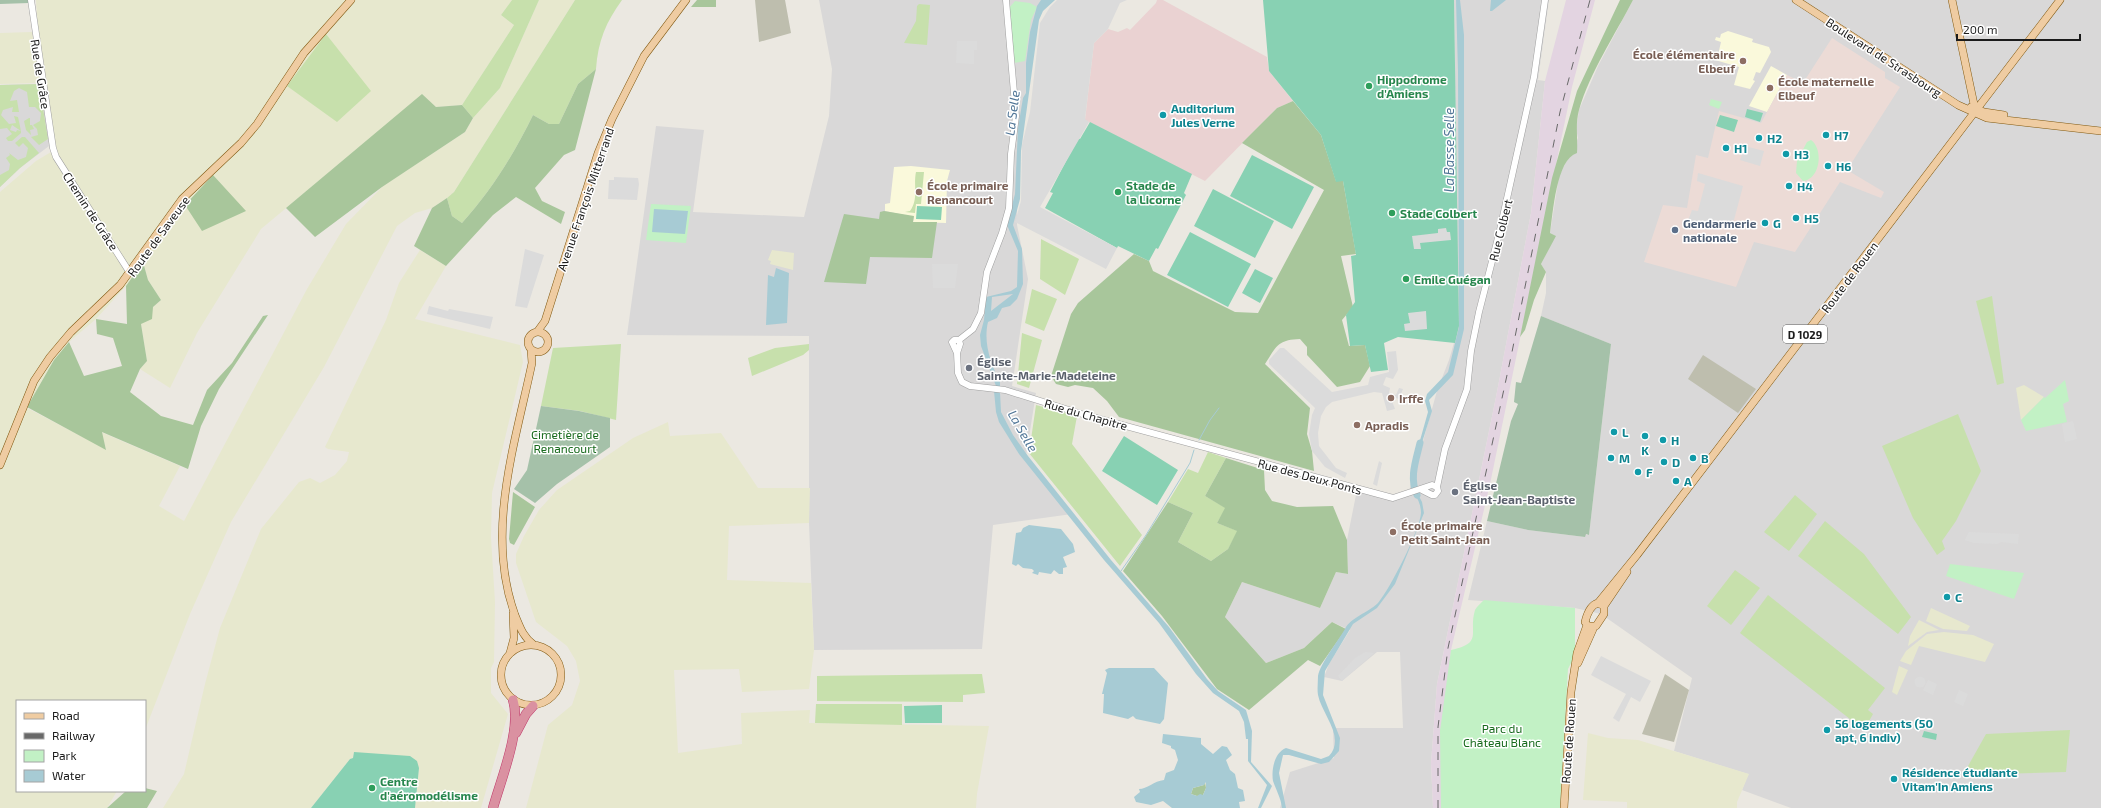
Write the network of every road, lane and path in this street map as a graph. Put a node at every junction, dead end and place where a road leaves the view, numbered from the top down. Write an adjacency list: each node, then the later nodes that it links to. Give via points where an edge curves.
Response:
1 (31, 0): 13 (street, Rue de Grâce)
2 (351, 0): 14 (main road, Route de Saveuse, via 304,53 257,124 241,143 178,205)
3 (686, 0): 15 (main road, Avenue François Mitterrand, via 644,56 612,119 598,153)
4 (1006, 0): 21 (street, Rue du Chapitre, via 1016,116 1009,208 987,272 981,313 973,329 957,344 957,367 961,379 965,384 998,388)
5 (1545, 0): 23 (street, Rue Colbert, via 1534,77 1479,312 1467,388 1445,449 1439,480)
6 (1796, 0): 10 (main road, Boulevard de Strasbourg)
7 (1802, 0): 10 (main road, Boulevard de Strasbourg)
8 (1952, 0): 10 (main road)
9 (2060, 0): 10 (main road, Route de Rouen)
10 (1974, 111): 11 (main road); 12 (main road, via 1987,118); 24 (main road, Route de Rouen / D 1029)
11 (2101, 127)
12 (2101, 131)
13 (53, 148): 14 (street, Chemin de Grâce, via 56,157)
14 (130, 273): 22 (main road, Route de Saveuse, via 110,296 71,332 50,357 28,396)
15 (545, 321): 16 (main road, Avenue François Mitterrand); 17 (main road, Avenue François Mitterrand)
16 (538, 332): 17 (main road); 18 (main road, via 531,335 528,340)
17 (545, 335): 19 (main road, via 548,344 544,350)
18 (531, 350): 19 (main road); 20 (main road)
19 (538, 352): 20 (main road)
20 (532, 363): 25 (main road, via 502,516 503,556)
21 (1198, 446): 23 (street, Rue des Deux Ponts, via 1389,498)
22 (0, 465)
23 (1432, 488)
24 (1601, 605): 26 (main road, via 1604,614 1598,624); 26 (main road, via 1592,607 1588,614 1585,622)
25 (512, 606): 27 (main road, via 522,634); 28 (main road, via 514,638)
26 (1590, 626): 33 (main road, Route de Rouen, via 1577,653)
27 (534, 645): 28 (main road, via 523,646); 30 (main road, via 552,653 561,672 560,684 554,695 545,702)
28 (510, 653): 29 (main road, via 502,663 500,674 503,688)
29 (513, 700): 30 (main road, via 522,705); 31 (highway, via 516,713)
30 (533, 706): 31 (highway, via 526,714)
31 (511, 744): 32 (highway)
32 (493, 808)
33 (1564, 808)

